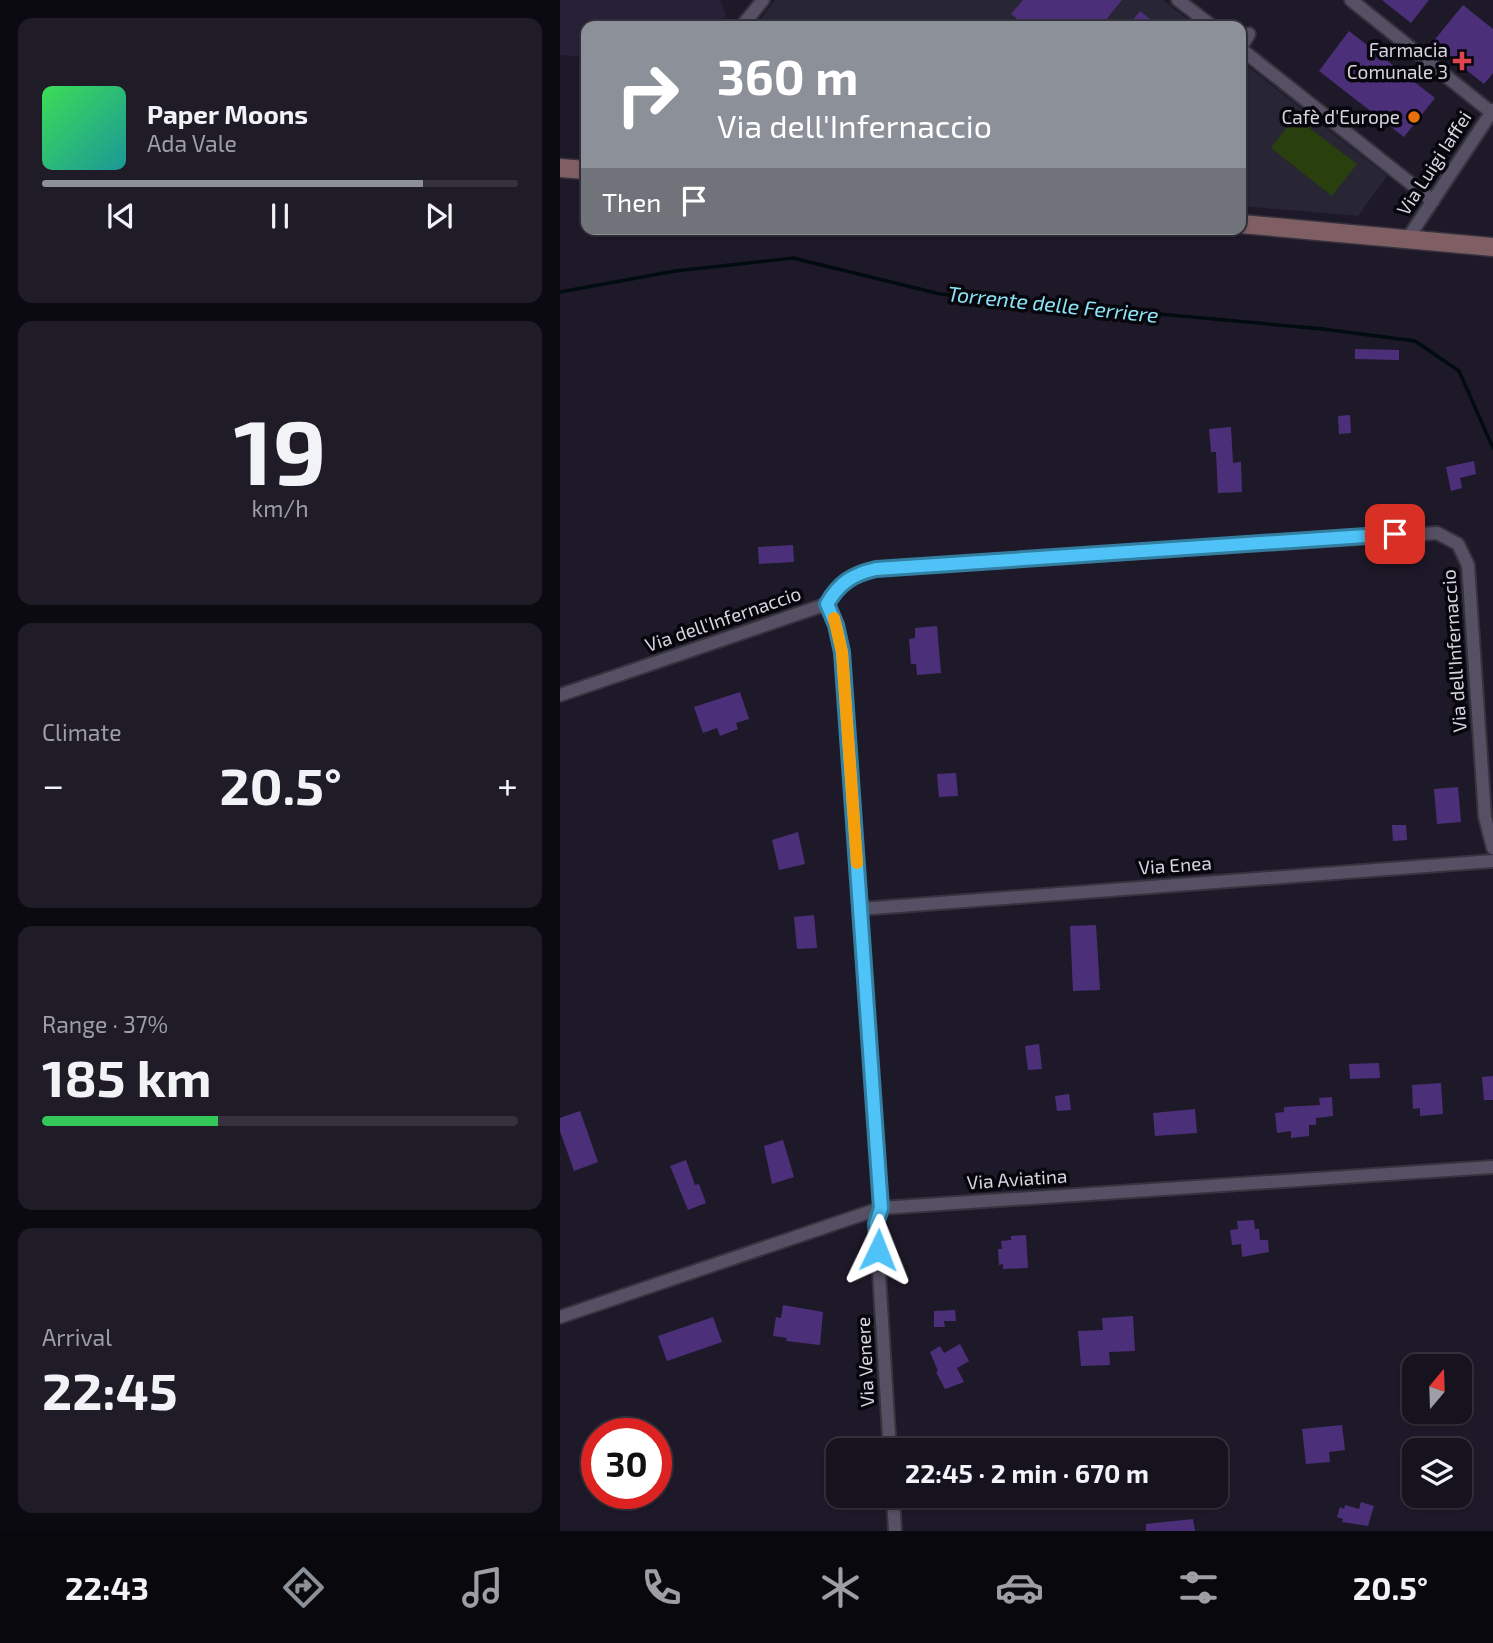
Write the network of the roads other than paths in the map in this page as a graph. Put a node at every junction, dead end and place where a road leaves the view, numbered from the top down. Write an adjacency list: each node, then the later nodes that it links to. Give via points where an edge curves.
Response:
1 (763, 0): 4 (street)
2 (1178, 0): 5 (street)
3 (1351, 0): 9 (street)
4 (746, 21)
5 (1205, 21)
6 (1249, 34): 7 (street)
7 (1246, 39)
8 (1246, 52): 12 (street)
9 (1492, 111): 12 (street, Via Luigi Iaffei)
10 (560, 168): 11 (main road)
11 (581, 170)
12 (1433, 201): 14 (street, Via Luigi Iaffei)
13 (1246, 224): 14 (main road)
14 (1409, 238): 15 (main road)
15 (1493, 247)
16 (827, 604): 17 (street, Via dell'Infernaccio); 18 (street, Via dell'Infernaccio, via 845,581 876,569 1422,532 1442,535 1461,547 1468,565 1485,817); 20 (street, Via Venere, via 842,652)
17 (560, 695)
18 (1493, 848)
19 (1493, 861): 20 (street, Via Enea)
20 (860, 909): 22 (street, Via Venere)
21 (1493, 1167): 22 (street, Via Aviatina)
22 (881, 1208): 23 (street, Via Aviatina); 24 (street, Via Venere, via 876,1224)
23 (560, 1317)
24 (889, 1438)
25 (894, 1508): 26 (street)
26 (895, 1531)

